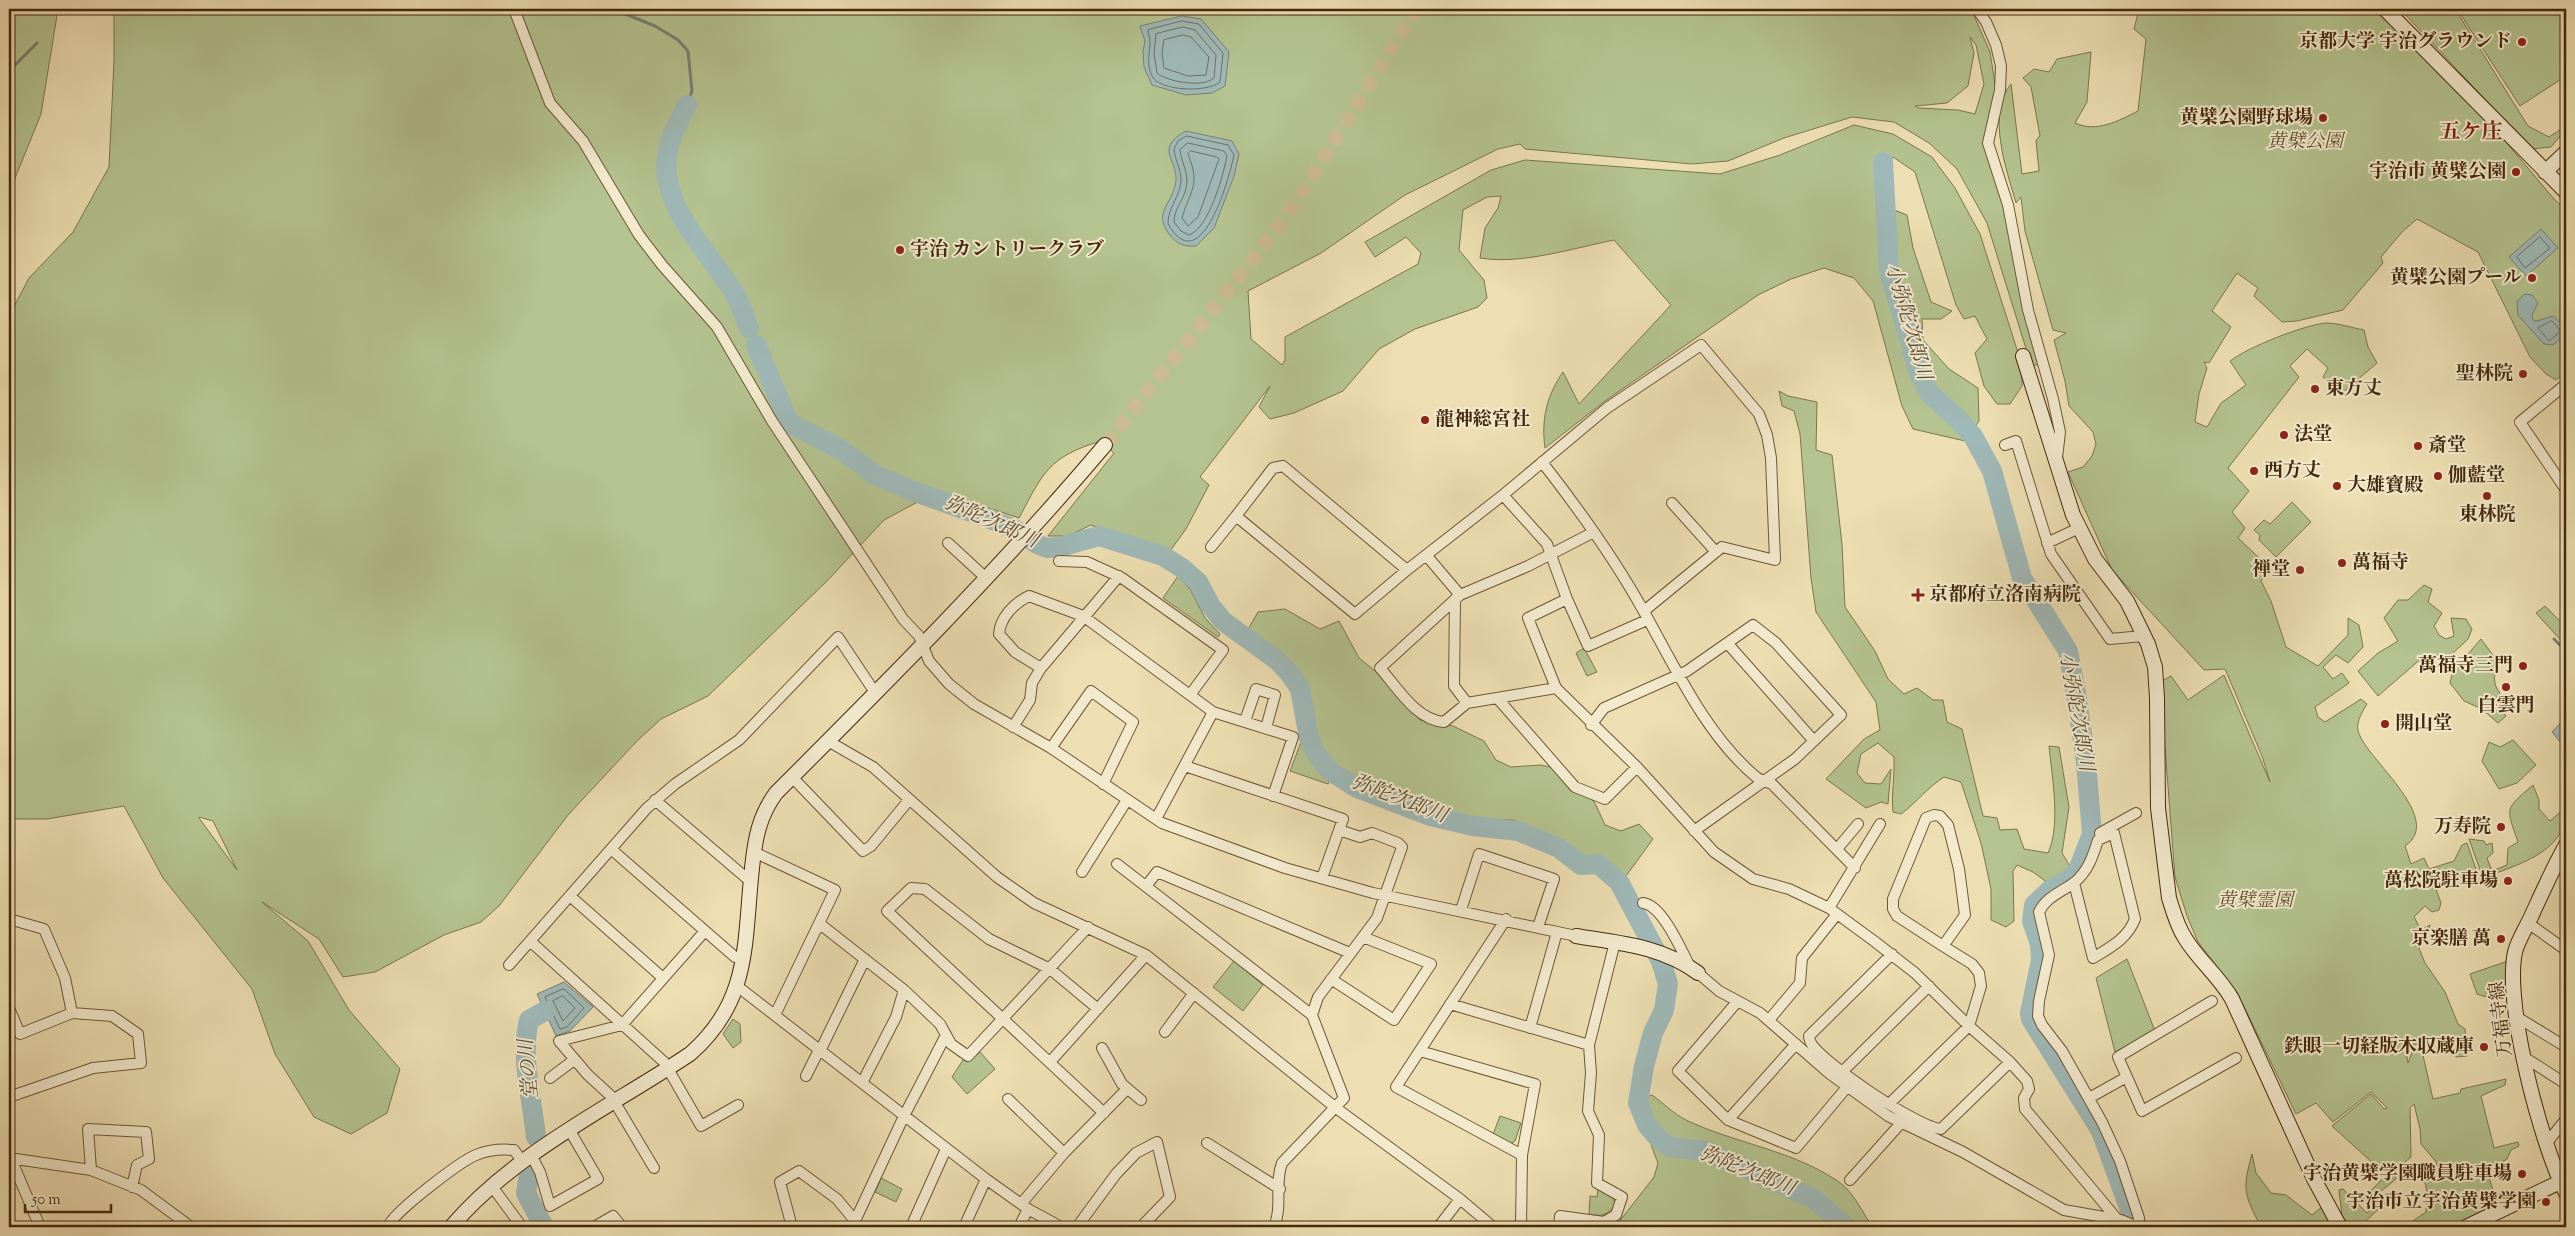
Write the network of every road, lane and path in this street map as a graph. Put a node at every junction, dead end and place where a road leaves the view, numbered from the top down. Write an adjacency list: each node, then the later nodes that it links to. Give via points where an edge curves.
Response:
1 (514, 9): 35 (street, via 550,103 583,141 639,235 662,266 717,327 772,421 903,619 919,636)
2 (1977, 9): 12 (street, via 1990,30 2001,66 2000,90 1988,143 2008,205 2028,310 2055,407 2060,432)
3 (2385, 9): 5 (street)
4 (2566, 152): 5 (street)
5 (2544, 172): 6 (street)
6 (2566, 192)
7 (2023, 356): 12 (street)
8 (2566, 384): 13 (street, via 2520,422)
9 (1105, 445): 28 (street)
10 (2005, 445): 20 (street, via 2016,441)
11 (1542, 462): 14 (street); 18 (street); 22 (street, via 1607,408 1701,345 1759,414 1771,458 1775,560 1722,547)
12 (2057, 467): 17 (street)
13 (2566, 490)
14 (1503, 495): 23 (street, via 1547,544); 24 (street)
15 (1672, 503): 22 (street)
16 (1236, 516): 21 (street); 26 (street, via 1355,614); 26 (street, via 1273,468 1283,466)
17 (2079, 528): 20 (street); 33 (street, via 2095,559 2127,601)
18 (1594, 532): 23 (street); 32 (street)
19 (948, 543): 28 (street)
20 (2047, 543): 33 (street, via 2064,574 2110,639)
21 (1211, 548)
22 (1716, 552): 32 (street)
23 (1551, 554): 29 (street); 30 (street)
24 (1426, 555): 26 (street); 29 (street)
25 (1059, 561): 27 (street, via 1087,562)
26 (1407, 570)
27 (1119, 576): 31 (street); 40 (street, via 1224,650)
28 (987, 580): 35 (street)
29 (1458, 597): 42 (street, via 1454,686); 42 (street, via 1380,668 1427,717 1444,722)
30 (1567, 599): 32 (street, via 1588,646); 38 (street, via 1528,618)
31 (1084, 616): 36 (street); 36 (street, via 1029,596 1020,600 1000,624 999,634 1015,652); 40 (street)
32 (1645, 616): 37 (street)
33 (2143, 636): 200 (street, via 2157,680 2158,808 2173,911 2185,938 2232,999 2314,1179)
34 (1728, 644): 37 (street); 49 (street); 49 (street, via 1753,625 1776,643 1841,715)
35 (923, 647): 39 (street); 46 (street, via 929,661 949,684 974,704)
36 (1042, 668): 46 (street, via 1032,683 1030,700)
37 (1678, 675): 45 (street, via 1604,708); 54 (street, via 1726,745 1756,778)
38 (1556, 688): 41 (street); 45 (street)
39 (876, 694): 48 (street); 57 (street, via 838,637 739,740)
40 (1190, 695): 43 (street)
41 (1498, 699): 42 (street); 52 (street, via 1575,788 1605,799)
42 (1467, 703)
43 (1213, 712): 44 (street); 51 (street)
44 (1245, 721): 47 (street); 47 (street, via 1256,689 1275,695)
45 (1591, 725): 52 (street)
46 (1013, 727): 50 (street)
47 (1266, 728): 56 (street, via 1293,737)
48 (828, 741): 53 (street); 58 (street, via 873,767)
49 (1814, 742): 54 (street)
50 (1051, 748): 55 (street); 55 (street, via 1091,691 1133,722)
51 (1184, 766): 56 (street); 61 (street)
52 (1637, 767): 65 (street)
53 (792, 777): 58 (street, via 863,851 871,846); 69 (street, via 776,792 765,810 755,836)
54 (1764, 780): 65 (street); 68 (street, via 1772,784)
55 (1103, 784): 59 (street)
56 (1273, 796): 64 (street, via 1343,819)
57 (655, 800): 67 (street); 75 (street)
58 (909, 800): 87 (street, via 997,878 1034,903)
59 (1127, 800): 61 (street); 73 (street)
60 (2136, 813): 66 (street, via 2098,834)
61 (1156, 819): 74 (street, via 1185,833)
62 (1858, 824): 68 (street)
63 (1880, 824): 72 (street)
64 (1339, 830): 74 (street); 79 (street, via 1360,837 1372,833 1402,847)
65 (1694, 831): 82 (street, via 1714,852 1753,879 1789,889)
66 (2098, 840): 76 (street, via 2091,860); 76 (street, via 2114,833 2135,919 2130,932 2117,944 2092,958)
67 (611, 849): 78 (street); 89 (street)
68 (1837, 850): 72 (street)
69 (754, 852): 75 (street); 85 (street, via 834,890)
70 (2564, 853): 86 (street, 万福寺線)
71 (1117, 864): 77 (street)
72 (1855, 868): 82 (street)
73 (1082, 872)
74 (1322, 878): 79 (street)
75 (751, 882): 100 (street)
76 (2074, 883): 148 (street, via 2044,902 2039,912 2049,955 2038,1016)
77 (1147, 885): 97 (street, via 1157,872); 118 (street)
78 (570, 896): 93 (street); 105 (street)
79 (1386, 896): 81 (street); 92 (street, via 1377,918)
80 (1642, 903): 104 (street, via 1658,911)
81 (1461, 910): 84 (street); 88 (street, via 1479,854 1554,879)
82 (1833, 911): 98 (street); 121 (street, via 1802,958 1800,983)
83 (9, 919): 116 (street, via 44,929 65,978)
84 (1506, 919): 88 (street); 113 (street)
85 (820, 924): 101 (street); 117 (street)
86 (2528, 924): 96 (street); 119 (street, 万福寺線, via 2515,954)
87 (1088, 927): 99 (street); 103 (street)
88 (1538, 927): 90 (street)
89 (705, 931): 100 (street, via 735,957); 105 (street)
90 (1557, 932): 91 (street); 124 (street)
91 (1576, 936): 94 (street)
92 (1363, 937): 97 (street); 106 (street, via 1430,964 1394,1020)
93 (530, 941): 102 (street); 122 (street)
94 (1614, 942): 104 (street, via 1672,956); 128 (street)
95 (1943, 946): 95 (street, via 1897,916 1893,909 1893,900 1926,818 1934,815 1940,816 1948,825 1963,885 1965,914); 123 (street, via 1972,964 1979,973 1981,986)
96 (2566, 950)
97 (1350, 953): 106 (street)
98 (1892, 954): 108 (street); 139 (street, via 1809,1036 1810,1043)
99 (1146, 955): 110 (street); 115 (street)
100 (742, 959): 107 (street)
101 (865, 959): 109 (street); 131 (street)
102 (509, 965)
103 (1050, 969): 115 (street); 120 (street); 120 (street, via 989,939 925,889 911,888 888,911)
104 (1693, 969): 112 (street)
105 (664, 978): 122 (street)
106 (1331, 979): 118 (street, via 1318,997)
107 (737, 986): 117 (street); 138 (street, via 728,1008 712,1032 690,1054)
108 (1929, 986): 123 (street); 139 (street)
109 (904, 990): 126 (street, via 940,1024); 143 (street, via 896,1017)
110 (1194, 993): 125 (street); 154 (street)
111 (2212, 1001): 142 (street, via 2118,1057)
112 (1737, 1002): 121 (street); 158 (street, via 1678,1071)
113 (1450, 1004): 124 (street); 132 (street)
114 (9, 1008): 116 (street, via 20,1034)
115 (1098, 1009): 136 (street)
116 (72, 1013): 147 (street, via 112,1016 138,1034 141,1063 93,1068)
117 (775, 1015): 131 (street)
118 (1312, 1015): 154 (street, via 1341,1086 1344,1098)
119 (2517, 1017): 130 (street); 133 (street, 万福寺線)
120 (1003, 1018): 126 (street, via 968,1056 951,1044); 136 (street)
121 (1769, 1020): 127 (street)
122 (622, 1025): 135 (street, via 559,1041); 138 (street)
123 (1969, 1026): 137 (street); 152 (street)
124 (1530, 1028): 128 (street)
125 (1165, 1032)
126 (946, 1035): 156 (street)
127 (1796, 1044): 145 (street); 158 (street)
128 (1589, 1045): 199 (street, via 1588,1111 1598,1135 1597,1182 1622,1197 1616,1215 1604,1222 1560,1216)
129 (1102, 1048): 146 (street)
130 (2566, 1048)
131 (820, 1050): 140 (street); 143 (street)
132 (1420, 1051): 165 (street, via 1396,1087); 165 (street, via 1535,1084)
133 (2524, 1057): 144 (street); 162 (street, 万福寺線)
134 (2236, 1058): 142 (street, via 2142,1111)
135 (574, 1060): 141 (street); 151 (street)
136 (1050, 1062): 155 (street)
137 (2010, 1062): 152 (street, via 1941,1129 1932,1128); 178 (street, via 2027,1081 2029,1089 2024,1098 2025,1109)
138 (667, 1068): 151 (street); 153 (street, via 701,1126)
139 (1843, 1072): 152 (street)
140 (806, 1076)
141 (550, 1078)
142 (2126, 1078): 148 (street)
143 (862, 1083): 156 (street)
144 (2566, 1084)
145 (1847, 1087): 158 (street, via 1796,1148); 159 (street)
146 (1128, 1089): 150 (street); 155 (street)
147 (9, 1097)
148 (2089, 1098): 180 (street, via 2120,1161 2139,1218)
149 (1008, 1099): 164 (street)
150 (1141, 1100)
151 (615, 1102): 160 (street); 168 (street)
152 (1889, 1104)
153 (738, 1105)
154 (1336, 1108): 175 (street, via 1282,1163 1278,1174); 176 (street)
155 (1104, 1113): 164 (street)
156 (904, 1116): 163 (street); 179 (street)
157 (2566, 1119): 162 (street)
158 (1728, 1120)
159 (1901, 1124): 171 (street); 178 (street, via 1963,1152 2064,1210)
160 (570, 1131): 167 (street); 167 (street, via 598,1179 550,1206 540,1172)
161 (1206, 1143): 175 (street)
162 (2546, 1144): 174 (street, 万福寺線)
163 (946, 1149): 170 (street); 189 (street)
164 (1064, 1153): 177 (street)
165 (1522, 1155): 198 (street)
166 (10, 1156): 169 (street); 181 (street)
167 (527, 1158): 172 (street); 183 (street, via 514,1150 503,1149 476,1155 436,1182 390,1221)
168 (654, 1168)
169 (91, 1170): 173 (street); 173 (street, via 88,1129 146,1132 149,1159 137,1165)
170 (986, 1179): 177 (street); 190 (street)
171 (1850, 1180)
172 (491, 1185): 184 (street); 185 (street)
173 (132, 1187): 182 (street, via 141,1190)
174 (2563, 1187): 201 (street)
175 (1280, 1189): 195 (street, via 1279,1214)
176 (1460, 1199): 196 (street); 197 (street)
177 (1024, 1207): 191 (street); 192 (street)
178 (2119, 1219): 180 (street)
179 (858, 1224): 188 (street, via 837,1199 799,1171 780,1182)
180 (2137, 1226)
181 (40, 1227)
182 (191, 1227)
183 (388, 1227)
184 (451, 1227)
185 (522, 1227)
186 (594, 1227): 187 (street, via 613,1216)
187 (622, 1227)
188 (792, 1227)
189 (911, 1227)
190 (964, 1227)
191 (1019, 1227)
192 (1062, 1227)
193 (1077, 1227): 194 (street, via 1116,1174 1136,1153 1157,1142 1170,1197)
194 (1141, 1227)
195 (1274, 1227)
196 (1435, 1227)
197 (1493, 1227)
198 (1521, 1227)
199 (1559, 1227)
200 (2340, 1227)
201 (2466, 1227)

